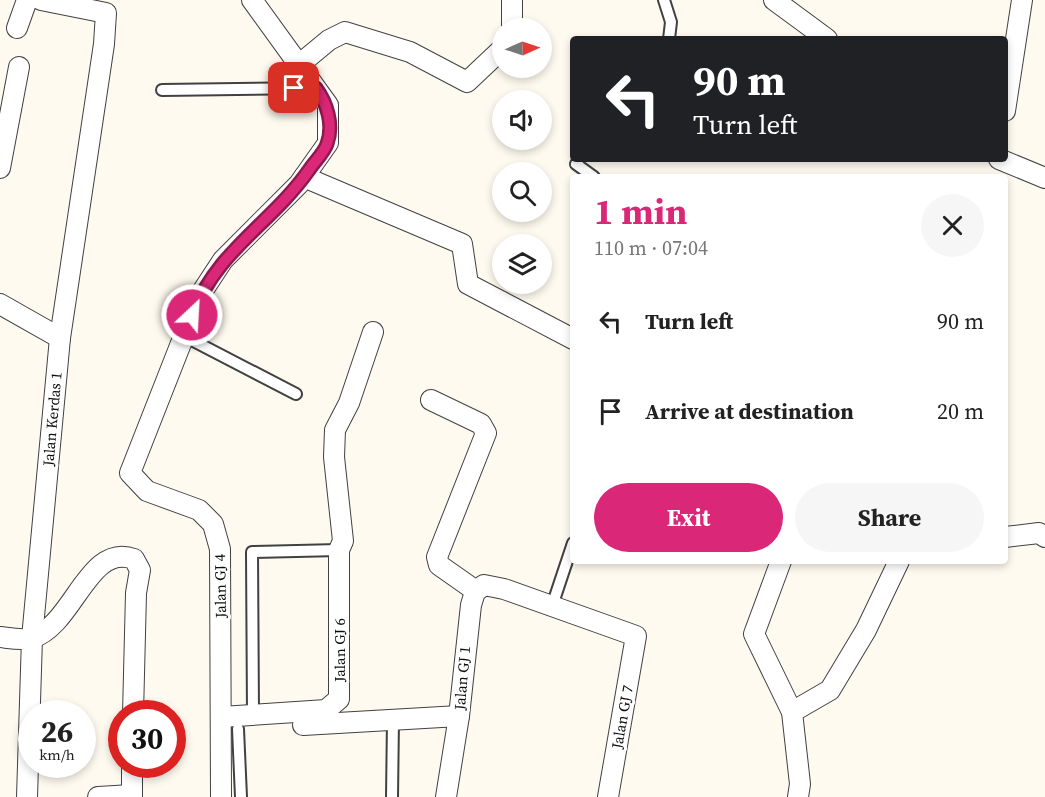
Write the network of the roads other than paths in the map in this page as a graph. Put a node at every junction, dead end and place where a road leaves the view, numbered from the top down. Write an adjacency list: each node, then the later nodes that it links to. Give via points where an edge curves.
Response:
1 (27, 0): 10 (street)
2 (41, 0): 8 (street)
3 (252, 0): 14 (street, Jalan GJ 4)
4 (512, 0): 9 (street)
5 (664, 0): 11 (lane)
6 (774, 0): 12 (street)
7 (1022, 0): 18 (street)
8 (106, 6): 29 (street, Jalan Kerdas 1, via 104,44)
9 (512, 18)
10 (17, 28)
11 (669, 36)
12 (823, 36)
13 (492, 58): 14 (street, via 467,82 410,52 345,32)
14 (300, 64): 16 (street, Jalan GJ 4)
15 (19, 67): 21 (street)
16 (316, 88): 17 (lane); 23 (street, Jalan GJ 4, via 328,105 328,143)
17 (162, 90)
18 (1008, 91)
19 (577, 162): 22 (lane)
20 (1006, 162): 24 (street)
21 (0, 168)
22 (590, 174)
23 (304, 177): 27 (street, Jalan GJ 4, via 223,260 200,295); 28 (street, via 462,244 468,284)
24 (1045, 178)
25 (0, 304): 29 (street)
26 (373, 332): 34 (street, Jalan GJ 6, via 349,403 335,430 343,541)
27 (184, 336): 30 (lane); 47 (street, Jalan GJ 4, via 130,473 147,491 199,510 213,524 220,549)
28 (570, 337)
29 (60, 338): 41 (street, Jalan Kerdas 1)
30 (296, 394)
31 (431, 400): 38 (street, via 481,424 486,433 437,557 439,566)
32 (1008, 537): 33 (street, via 1039,533)
33 (1045, 537)
34 (339, 550): 44 (street, Jalan GJ 6, via 339,699 326,710); 44 (lane, via 252,552)
35 (570, 552): 39 (lane)
36 (780, 564): 43 (street, via 753,634)
37 (899, 564): 43 (street, via 867,630 830,690)
38 (476, 591): 39 (street, via 484,585); 45 (street, Jalan GJ 1, via 465,645)
39 (552, 606): 56 (street, Jalan GJ 7, via 636,636)
40 (0, 637): 41 (street)
41 (32, 638): 42 (street, via 56,624 96,568 109,558 123,555 134,559 140,570); 50 (street, Jalan Kerdas 1)
42 (133, 700)
43 (792, 712): 57 (street)
44 (253, 715): 47 (street, Jalan GJ 6)
45 (459, 716): 46 (street); 55 (street, Jalan GJ 1)
46 (393, 720): 47 (street); 54 (lane)
47 (227, 725): 52 (street, Jalan GJ 4); 53 (lane)
48 (132, 778): 49 (street)
49 (132, 796): 51 (street)
50 (27, 797)
51 (98, 797)
52 (221, 797)
53 (241, 797)
54 (392, 797)
55 (446, 797)
56 (608, 797)
57 (798, 797)

